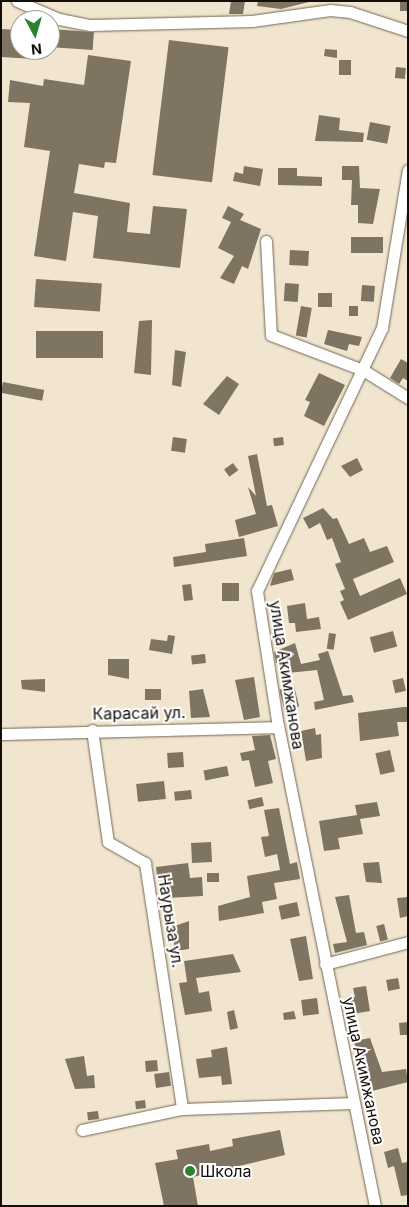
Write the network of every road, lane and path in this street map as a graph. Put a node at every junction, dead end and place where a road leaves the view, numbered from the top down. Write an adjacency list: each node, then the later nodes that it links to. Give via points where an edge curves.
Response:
1 (17, 1): 2 (street, via 59,19 91,25 252,21 330,10 350,12)
2 (408, 31)
3 (408, 170): 5 (street, улица Акимжанова, via 386,309)
4 (266, 241): 5 (street, via 271,335)
5 (363, 370): 6 (street); 7 (street, улица Акимжанова, via 257,590)
6 (408, 398)
7 (278, 727): 8 (street, Карасай ул.); 11 (street, улица Акимжанова)
8 (92, 730): 9 (street, Карасай ул.); 13 (street, Наурыза ул., via 108,842 145,863)
9 (1, 734)
10 (408, 942): 11 (street)
11 (325, 964): 12 (street, улица Акимжанова)
12 (353, 1103): 13 (street); 15 (street, улица Акимжанова)
13 (182, 1109): 14 (street)
14 (82, 1130)
15 (375, 1206)

